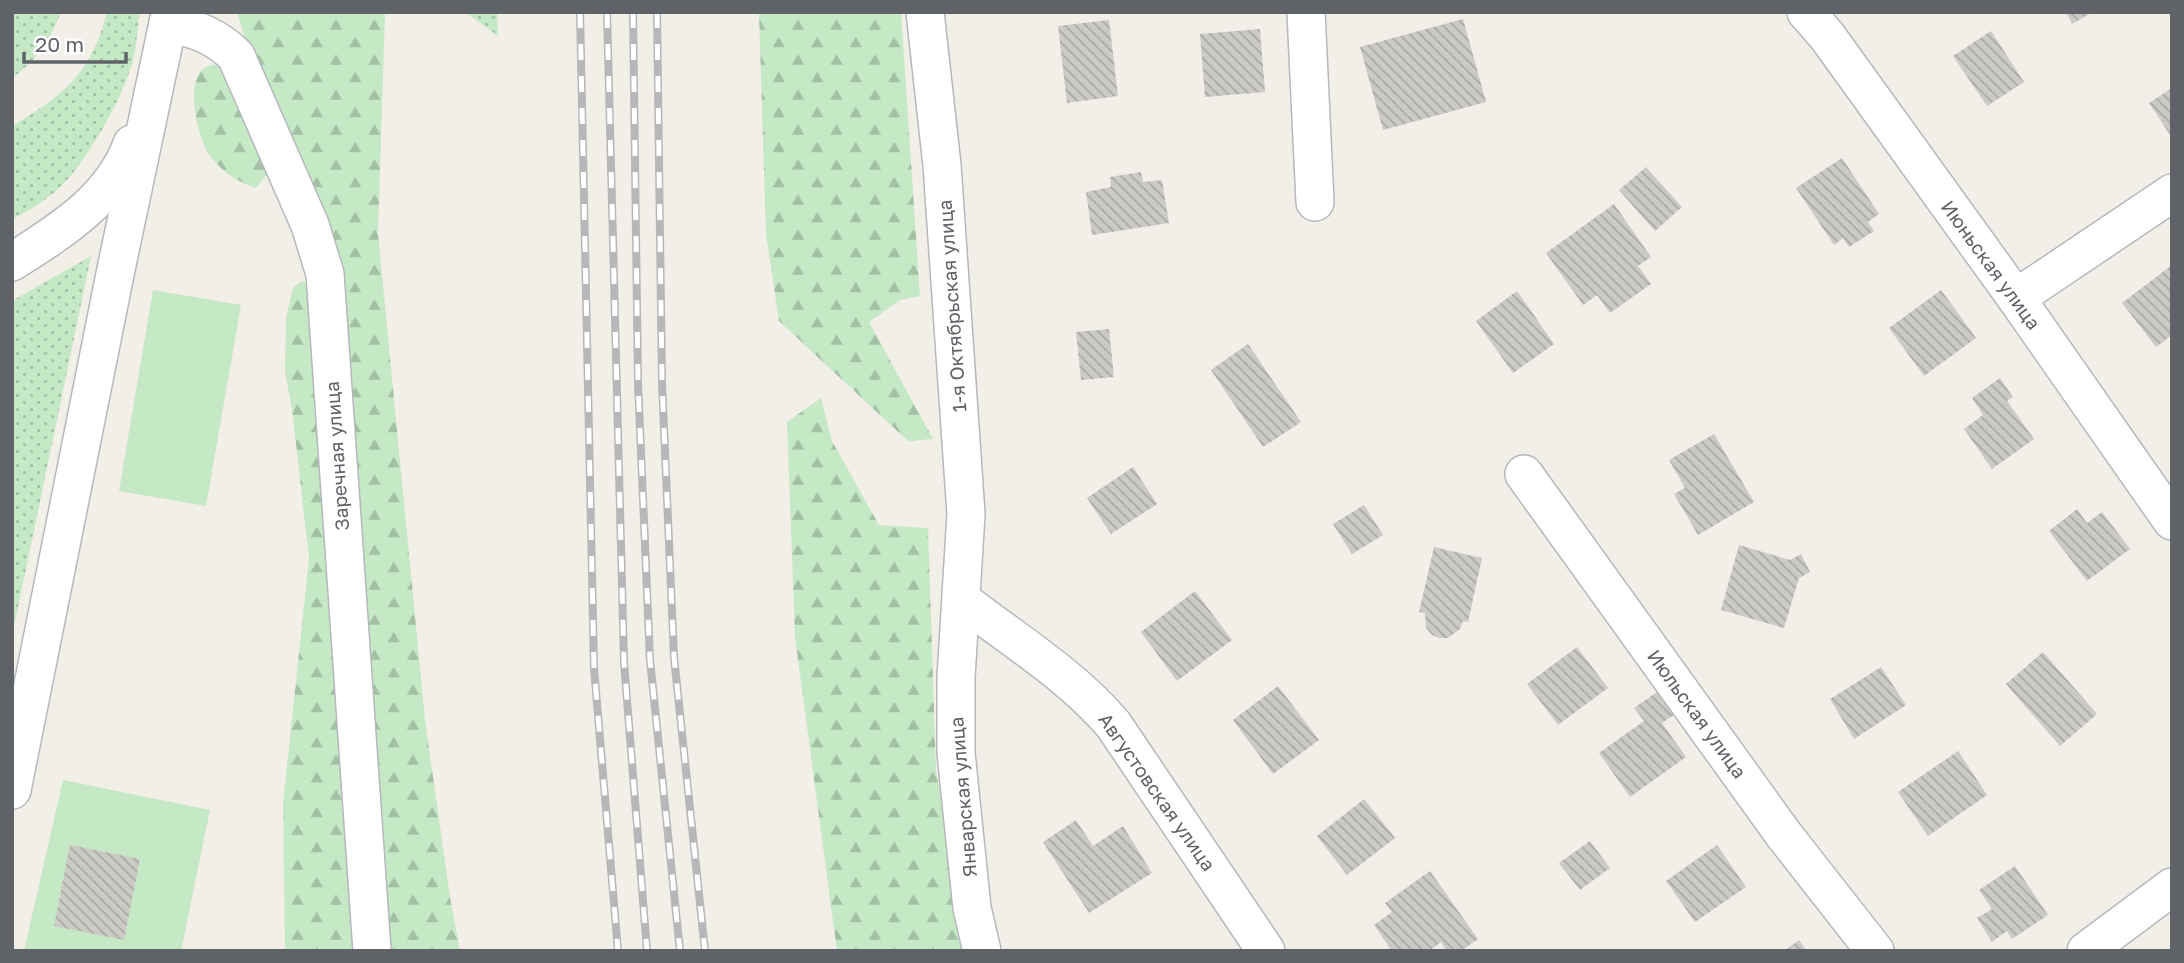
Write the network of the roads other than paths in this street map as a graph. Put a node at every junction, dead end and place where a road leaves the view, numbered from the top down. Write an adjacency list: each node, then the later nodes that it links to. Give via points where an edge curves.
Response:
1 (925, 12): 11 (street, 1-я Октябрьская улица, via 942,165 965,500)
2 (1306, 12): 6 (street)
3 (1806, 12): 8 (street, Июньская улица)
4 (168, 18): 7 (street, via 136,134 122,164 77,219); 12 (street); 14 (street, Заречная улица, via 211,36 236,56 310,225 325,274)
5 (2172, 193): 8 (street)
6 (1315, 202)
7 (12, 262)
8 (2016, 298): 10 (street, Июньская улица)
9 (1524, 474): 17 (street, Июльская улица, via 1784,835)
10 (2172, 521)
11 (962, 600): 15 (street, Январская улица, via 956,754 972,908); 16 (street, Августовская улица, via 1044,659 1113,724)
12 (12, 790)
13 (2172, 887): 18 (street)
14 (372, 951)
15 (982, 951)
16 (1266, 951)
17 (1875, 951)
18 (2086, 951)

